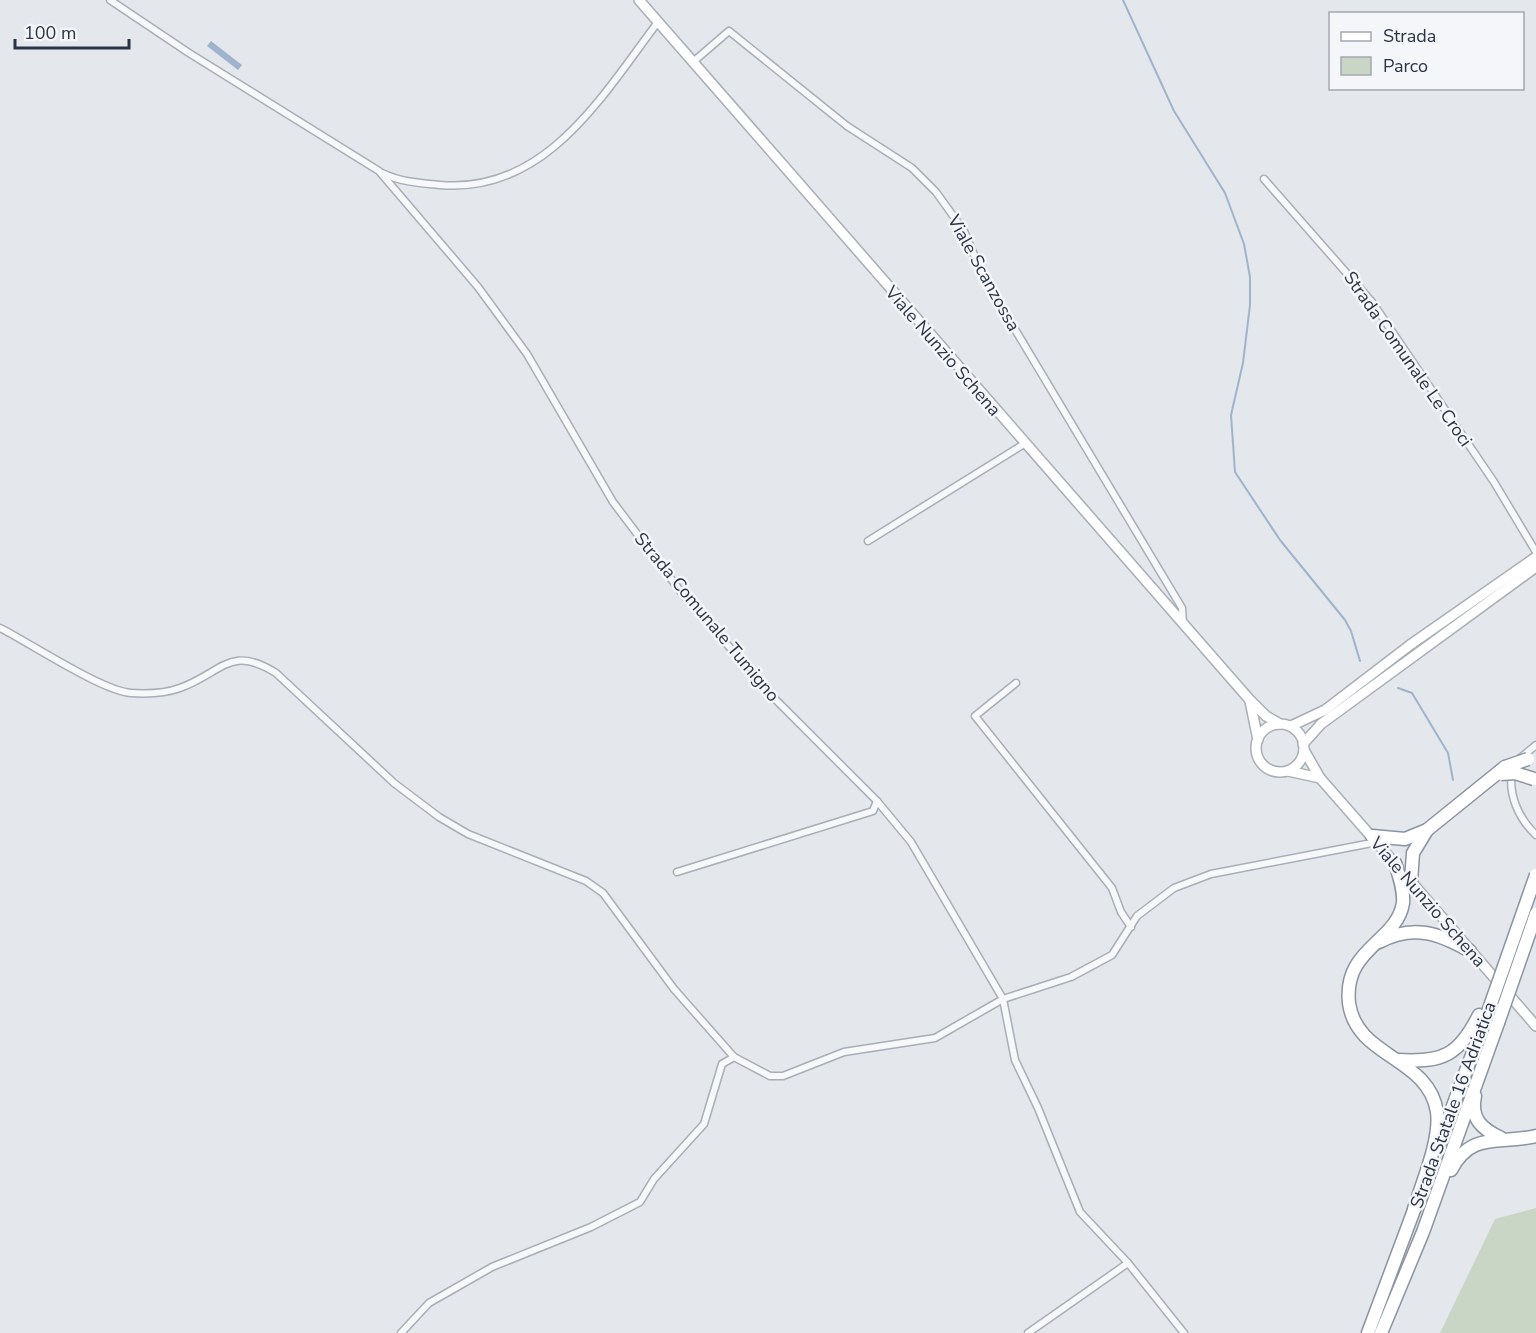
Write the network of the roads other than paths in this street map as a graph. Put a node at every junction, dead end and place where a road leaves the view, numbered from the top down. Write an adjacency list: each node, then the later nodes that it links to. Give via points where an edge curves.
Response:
1 (110, 0): 5 (street, Strada Comunale Tumigno)
2 (639, 0): 3 (street, Viale Nunzio Schena)
3 (658, 22): 4 (street, Viale Nunzio Schena); 5 (street, via 570,136 518,172 466,187 400,181)
4 (693, 62): 7 (street, Viale Nunzio Schena); 12 (street, Viale Scanzossa, via 729,31 847,126 912,168 936,192 964,231 983,276 1182,608)
5 (379, 171): 26 (street, Strada Comunale Tumigno, via 478,287 527,354 613,502 681,592 775,699)
6 (1264, 179): 9 (street, Strada Comunale Le Croci, via 1372,302 1494,482)
7 (1024, 444): 8 (street); 12 (street, Viale Nunzio Schena)
8 (868, 542)
9 (1536, 552)
10 (1536, 557): 17 (street, via 1325,710)
11 (1536, 567): 20 (street, via 1321,724)
12 (1183, 624): 15 (street, Viale Nunzio Schena)
13 (0, 628): 41 (street, via 108,687 128,693 180,688 245,659 276,673 394,783 439,817 468,834 586,881 603,893 674,988)
14 (1016, 683): 35 (street, via 975,716 1112,888)
15 (1250, 699): 16 (street, Viale Nunzio Schena); 18 (street, Viale Nunzio Schena)
16 (1280, 724): 17 (street); 18 (street, via 1267,729)
17 (1290, 726): 20 (street, via 1297,731)
18 (1258, 740): 22 (street, via 1262,763 1275,771)
19 (1536, 745): 28 (street, via 1521,755 1512,768 1510,782 1520,816)
20 (1304, 747): 22 (street, via 1301,761); 24 (street, Viale Nunzio Schena)
21 (1532, 758): 23 (highway, bridge)
22 (1288, 771): 24 (street)
23 (1499, 772): 25 (highway, bridge); 27 (highway)
24 (1320, 778): 29 (street, Viale Nunzio Schena)
25 (1535, 780)
26 (877, 801): 31 (street, via 873,811); 38 (street, Strada Comunale Tumigno, via 911,842)
27 (1427, 830): 29 (highway, via 1405,839); 33 (highway, via 1413,853)
28 (1536, 835)
29 (1374, 839): 30 (street, Viale Nunzio Schena); 35 (street, via 1211,874 1174,888 1137,915)
30 (1395, 863): 33 (street, Viale Nunzio Schena); 36 (highway, via 1402,886 1402,904 1396,921)
31 (677, 872)
32 (1536, 875): 39 (highway, Strada Statale 16 Adriatica, bridge)
33 (1411, 881): 37 (street, Viale Nunzio Schena)
34 (1536, 914): 42 (highway, Strada Statale 16 Adriatica, bridge)
35 (1131, 927): 38 (street, via 1112,955 1071,977)
36 (1368, 949): 37 (highway, via 1391,936 1414,931 1433,932); 43 (highway, via 1356,963 1351,980 1352,1019 1364,1037 1384,1055)
37 (1470, 951): 40 (street, Viale Nunzio Schena)
38 (1003, 999): 41 (street, via 935,1038 844,1052 783,1076 770,1076); 48 (street, Strada Comunale Tumigno, via 1015,1060 1080,1212)
39 (1486, 1009): 43 (highway, via 1467,1039 1450,1054 1425,1062); 46 (highway, Strada Statale 16 Adriatica)
40 (1536, 1026)
41 (734, 1057): 49 (street, via 722,1064 704,1124 654,1179 640,1202 591,1227 492,1267 429,1304)
42 (1484, 1058): 45 (highway, via 1474,1104 1476,1120 1484,1130); 47 (highway, Strada Statale 16 Adriatica)
43 (1397, 1060): 46 (highway, via 1414,1071 1429,1089 1437,1113 1434,1140)
44 (1536, 1136): 45 (highway)
45 (1501, 1138): 47 (highway, via 1471,1146 1458,1157)
46 (1414, 1209): 52 (highway, Strada Statale 16 Adriatica)
47 (1423, 1232): 53 (highway, Strada Statale 16 Adriatica)
48 (1128, 1263): 50 (street); 51 (street, Strada Comunale Tumigno)
49 (401, 1333)
50 (1028, 1333)
51 (1184, 1333)
52 (1368, 1333)
53 (1381, 1333)

